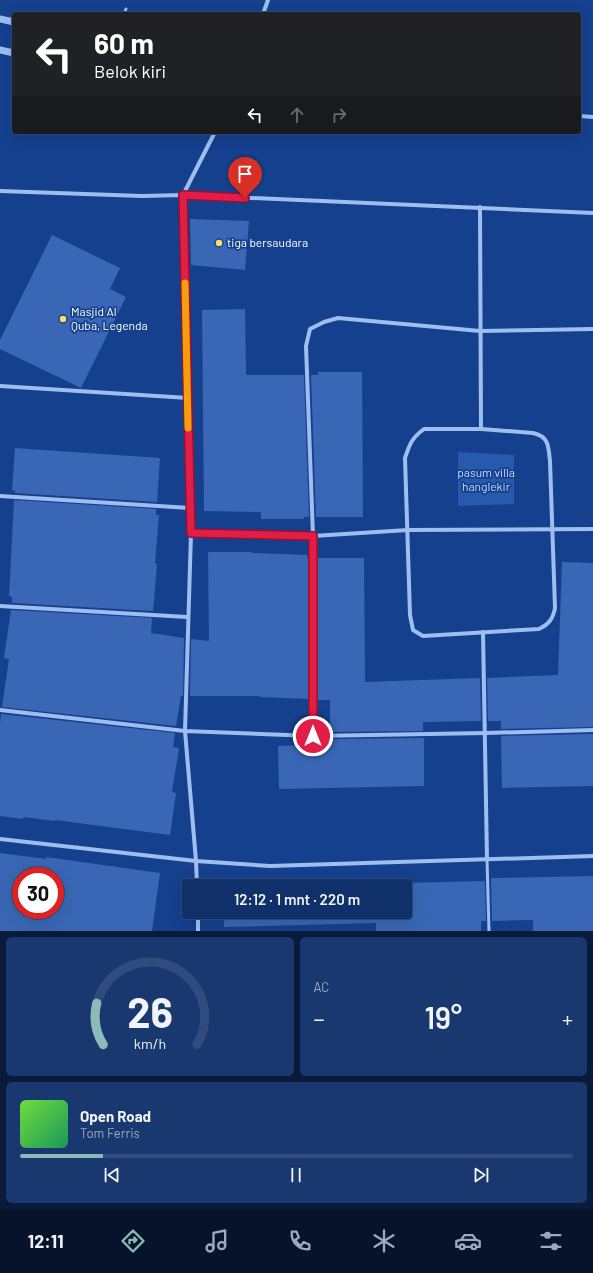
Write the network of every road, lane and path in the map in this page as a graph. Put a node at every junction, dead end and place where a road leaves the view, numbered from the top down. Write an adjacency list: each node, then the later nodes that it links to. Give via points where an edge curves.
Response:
1 (268, 0): 2 (street)
2 (264, 12)
3 (0, 19): 4 (street)
4 (12, 22)
5 (0, 50): 6 (street)
6 (12, 53)
7 (581, 116): 8 (street)
8 (593, 116)
9 (213, 134): 11 (street)
10 (0, 191): 11 (street)
11 (183, 195): 12 (street); 17 (street)
12 (480, 207): 13 (street); 15 (street)
13 (593, 213)
14 (593, 329): 15 (street)
15 (480, 331): 18 (street); 25 (street, via 338,318 310,329 306,346)
16 (0, 386): 17 (street)
17 (188, 398): 20 (street)
18 (481, 429): 22 (street, via 424,429 411,442 406,458); 23 (street, via 533,433 545,439 550,462)
19 (0, 496): 20 (street)
20 (190, 508): 24 (street)
21 (593, 529): 23 (street)
22 (408, 530): 23 (street); 25 (street); 28 (street, via 410,615 413,630 423,636)
23 (552, 530): 28 (street, via 554,617 547,625 538,628)
24 (191, 533): 25 (street); 27 (street)
25 (313, 536): 33 (street)
26 (0, 606): 27 (street)
27 (187, 617): 31 (street)
28 (484, 632): 32 (street)
29 (0, 710): 31 (street)
30 (593, 730): 32 (street)
31 (185, 731): 33 (street); 37 (street)
32 (486, 733): 33 (street); 36 (street)
33 (313, 736)
34 (0, 839): 37 (street)
35 (593, 856): 36 (street)
36 (487, 859): 37 (street, via 270,866); 41 (lane)
37 (196, 861): 38 (street)
38 (197, 879)
39 (198, 919): 40 (street)
40 (198, 931)
41 (489, 931)

